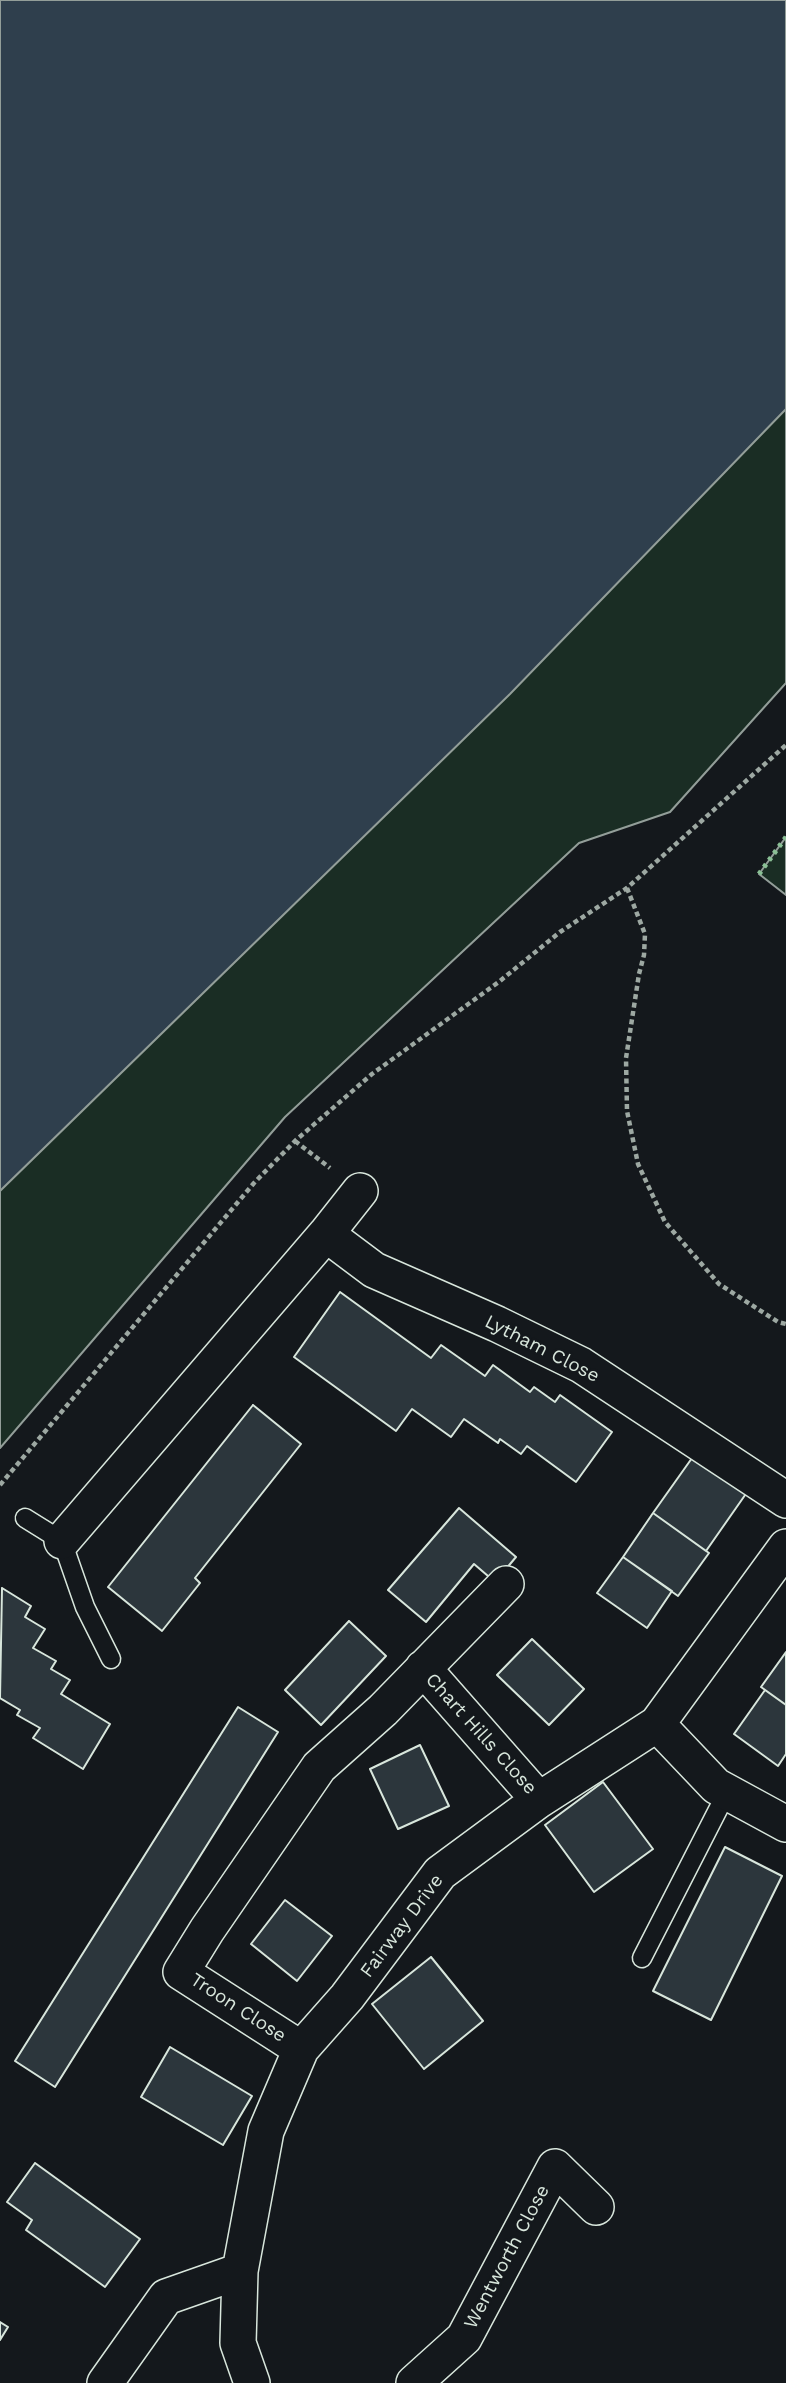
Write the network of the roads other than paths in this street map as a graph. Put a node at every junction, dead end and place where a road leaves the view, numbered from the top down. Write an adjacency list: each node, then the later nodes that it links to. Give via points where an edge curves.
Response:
1 (360, 1191): 2 (street)
2 (326, 1234): 3 (street, Lytham Close, via 374,1270 581,1365); 5 (street)
3 (786, 1500)
4 (25, 1518): 5 (lane)
5 (62, 1541): 8 (lane, via 85,1607)
6 (786, 1547): 10 (street, Fairway Drive)
7 (506, 1584): 9 (street, Chart Hills Close)
8 (111, 1659)
9 (423, 1668): 12 (street, Chart Hills Close); 14 (street, Chart Hills Close, via 319,1767)
10 (657, 1724): 11 (street); 12 (street, Fairway Drive)
11 (727, 1792): 13 (street); 15 (lane)
12 (539, 1800): 16 (street, Fairway Drive, via 440,1873)
13 (786, 1824)
14 (207, 1930): 16 (street, Troon Close, via 181,1972)
15 (642, 1958)
16 (302, 2049): 18 (street, Fairway Drive, via 266,2132)
17 (596, 2207): 21 (street, Wentworth Close, via 555,2167 464,2338)
18 (240, 2270): 19 (street, via 166,2297); 20 (street, Fairway Drive, via 238,2343)
19 (105, 2383)
20 (253, 2383)
21 (415, 2383)

